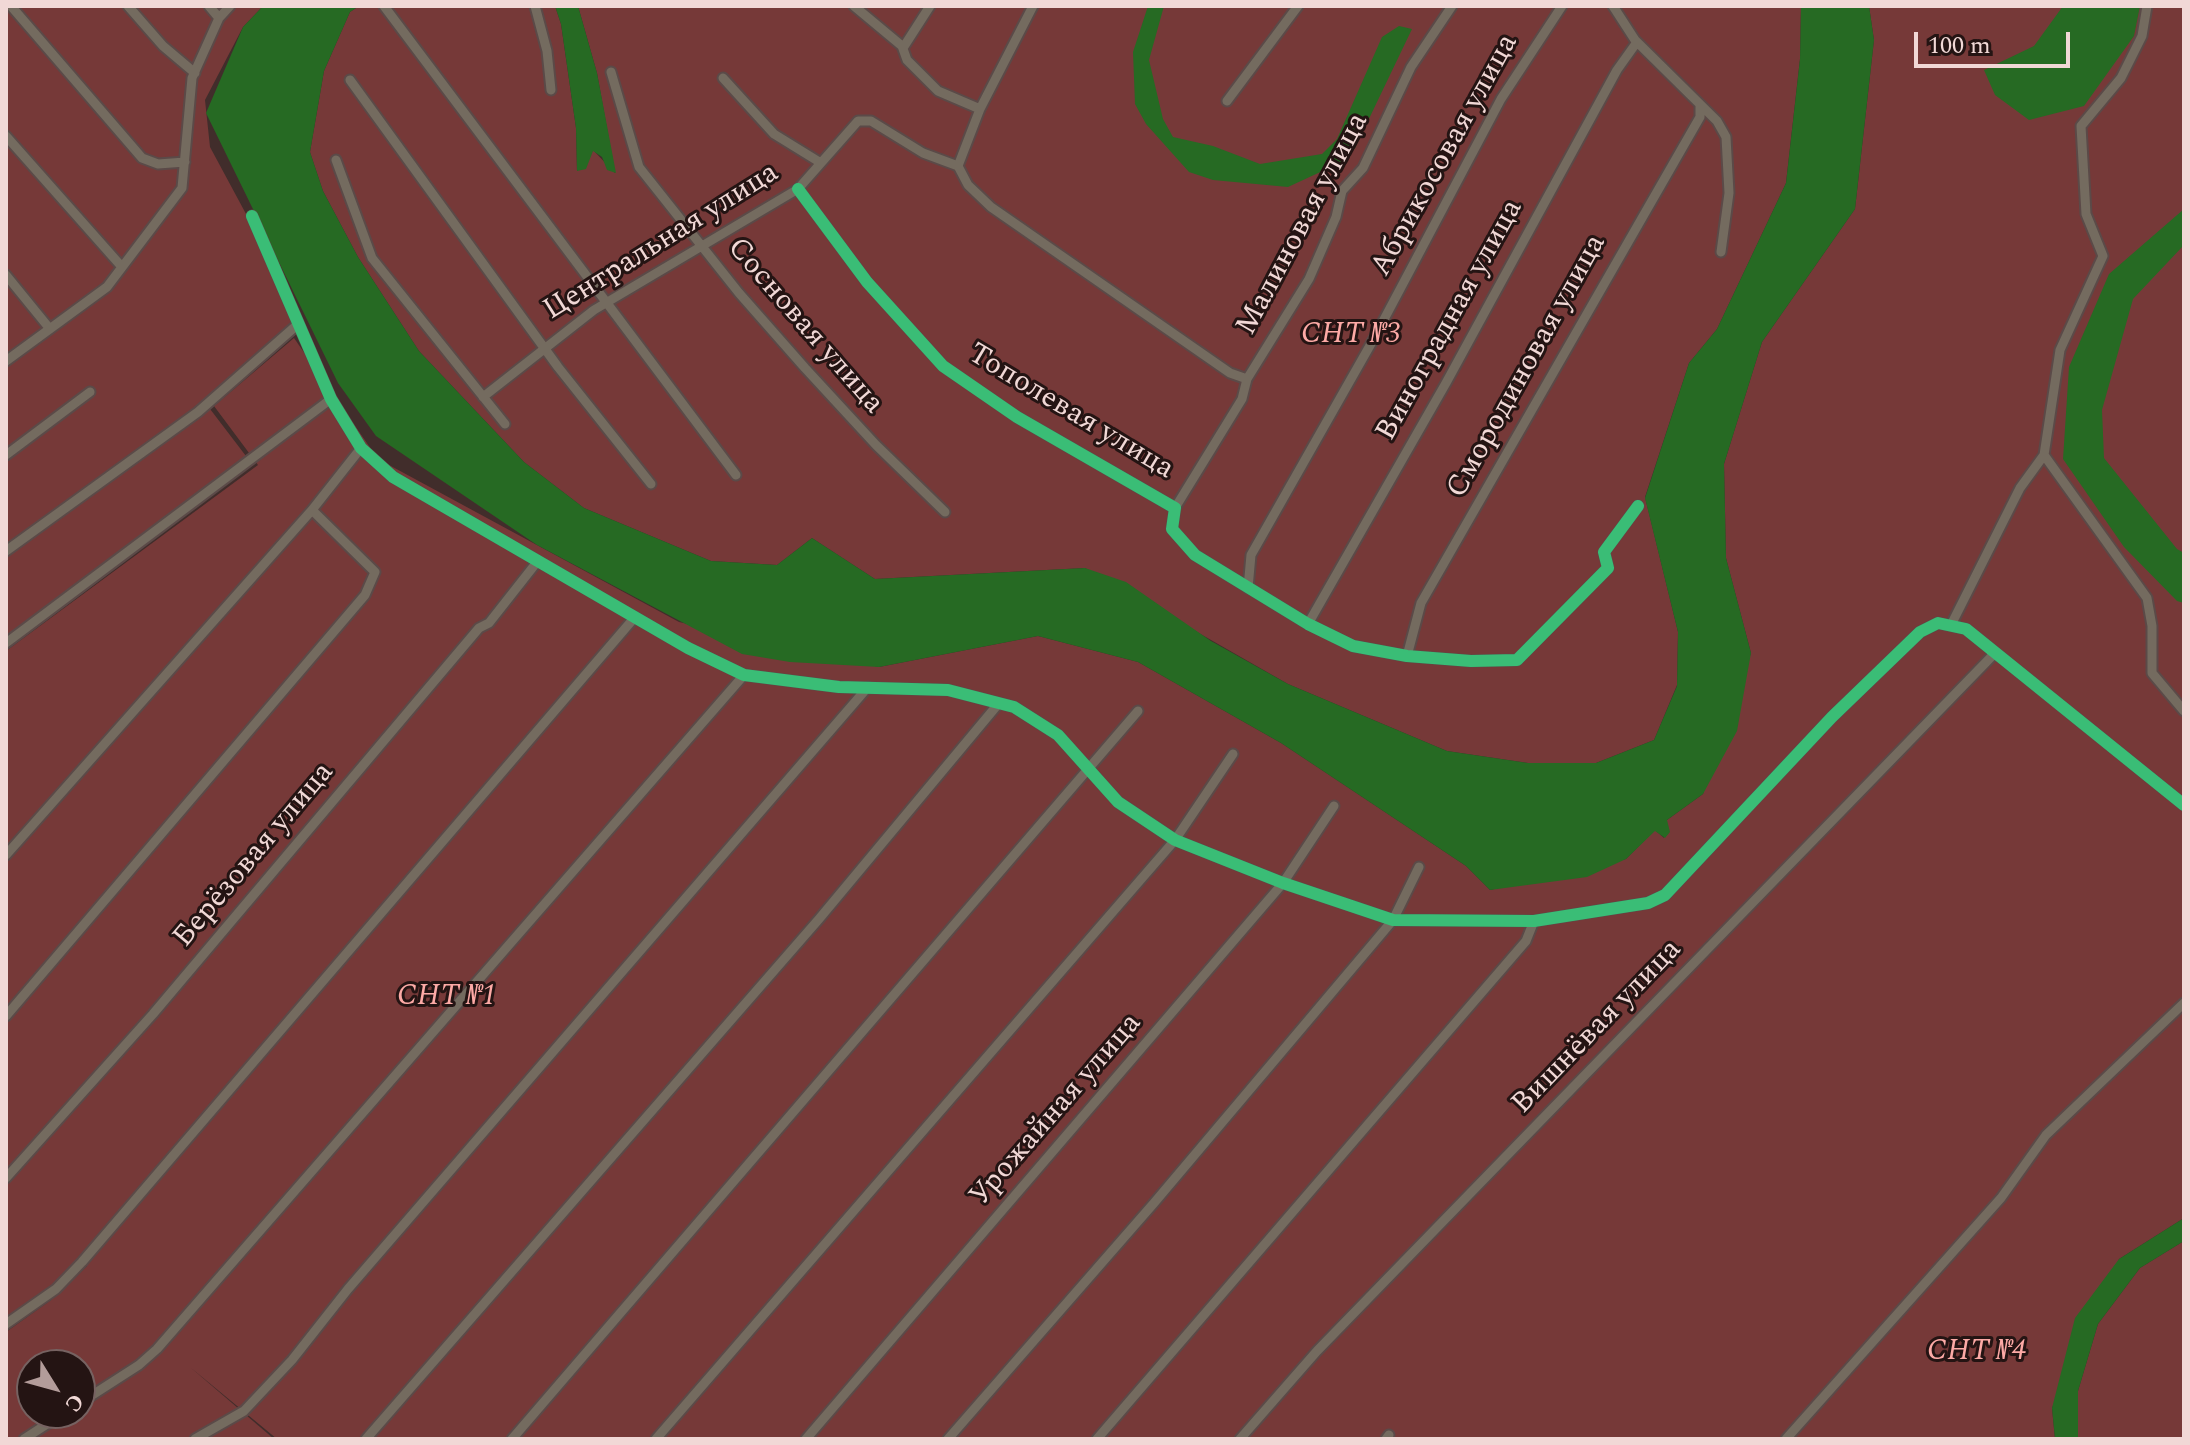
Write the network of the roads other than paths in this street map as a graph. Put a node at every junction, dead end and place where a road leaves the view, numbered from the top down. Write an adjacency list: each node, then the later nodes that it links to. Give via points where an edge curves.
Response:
1 (11, 6): 28 (street, via 142,158 158,164)
2 (128, 6): 19 (street)
3 (209, 6): 15 (street)
4 (230, 6): 15 (street)
5 (384, 6): 37 (street)
6 (535, 6): 22 (street)
7 (854, 6): 17 (street)
8 (930, 6): 17 (street)
9 (1033, 6): 25 (street)
10 (1298, 6): 23 (street)
11 (1452, 6): 42 (street, Малиновая улица, via 1411,67 1363,168 1342,191 1309,279)
12 (1562, 6): 58 (street, Абрикосовая улица, via 1501,99 1251,555)
13 (1613, 6): 16 (street)
14 (2147, 6): 49 (street, via 2142,36 2121,78 2081,126 2086,214 2103,256 2060,350)
15 (219, 18): 19 (street)
16 (1637, 42): 24 (street); 61 (street, Виноградная улица)
17 (903, 48): 25 (street, via 921,77 938,91)
18 (611, 72): 33 (street, Сосновая улица, via 639,167)
19 (195, 73): 28 (street)
20 (723, 78): 29 (street, via 774,134)
21 (350, 80): 40 (street)
22 (551, 90)
23 (1227, 101)
24 (1700, 106): 34 (street, via 1726,137 1729,193); 64 (street, Смородиновая улица, via 1700,117 1421,603)
25 (980, 109): 30 (street)
26 (6, 136): 35 (street)
27 (336, 160): 44 (street, via 372,258)
28 (185, 162): 35 (street, via 182,188)
29 (821, 163): 30 (street, Центральная улица, via 858,121 871,121 923,153); 31 (street, Центральная улица)
30 (958, 166): 42 (street, via 968,185 991,207 1230,373)
31 (798, 189): 33 (street, Центральная улица); 53 (street, Тополевая улица, via 867,282 943,366 1017,417)
32 (252, 216): 38 (street)
33 (702, 247): 37 (street, Центральная улица); 55 (street, Сосновая улица, via 825,390)
34 (1721, 252)
35 (122, 267): 39 (street, via 107,287)
36 (6, 275): 39 (street)
37 (607, 302): 40 (street, Центральная улица); 50 (street)
38 (297, 325): 45 (street); 56 (street, via 198,412)
39 (50, 329): 41 (street)
40 (545, 349): 44 (street, Центральная улица); 51 (street)
41 (6, 361)
42 (1247, 379): 53 (street, Малиновая улица, via 1242,399)
43 (90, 392): 48 (street)
44 (483, 397): 46 (street)
45 (331, 399): 47 (street); 62 (street)
46 (505, 424)
47 (361, 448): 54 (street); 57 (street, via 393,477)
48 (6, 455)
49 (2044, 455): 60 (street, via 2020,488); 69 (street, via 2147,598 2152,673)
50 (736, 475)
51 (651, 484)
52 (1638, 506): 64 (street, Тополевая улица, via 1604,552 1608,568 1517,660)
53 (1175, 508): 58 (street, Тополевая улица, via 1172,529 1195,555)
54 (312, 510): 75 (street); 81 (street, via 375,572 365,595)
55 (945, 512)
56 (6, 551)
57 (537, 562): 59 (street); 82 (street, Берёзовая улица, via 153,1014)
58 (1248, 588): 61 (street, Тополевая улица)
59 (635, 617): 65 (street); 83 (street, via 82,1262 56,1289)
60 (1952, 623): 63 (street); 79 (street, via 1920,632 1885,665 1665,895 1648,903)
61 (1308, 624): 64 (street, Тополевая улица, via 1353,646)
62 (6, 643)
63 (1994, 654): 72 (street); 92 (street, Вишнёвая улица, via 1317,1351)
64 (1407, 656)
65 (744, 675): 66 (street); 84 (street, via 157,1349)
66 (868, 687): 67 (street, via 948,690); 85 (street, via 292,1360 244,1411)
67 (999, 703): 71 (street, via 1058,735); 86 (street, via 819,919)
68 (1138, 711): 71 (street)
69 (2184, 711)
70 (1233, 754): 74 (street)
71 (1090, 771): 74 (street, via 1118,802); 87 (street)
72 (2184, 805)
73 (1334, 806): 77 (street, Урожайная улица)
74 (1175, 840): 77 (street); 88 (street)
75 (6, 855)
76 (1419, 867): 78 (street)
77 (1283, 883): 78 (street); 89 (street, Урожайная улица)
78 (1393, 920): 79 (street); 90 (street)
79 (1534, 921): 91 (street, via 1526,941)
80 (2184, 1003): 93 (street, via 2046,1135 2001,1198)
81 (6, 1016)
82 (6, 1178)
83 (6, 1324)
84 (96, 1393)
85 (195, 1439)
86 (366, 1439)
87 (512, 1439)
88 (656, 1439)
89 (806, 1439)
90 (948, 1439)
91 (1097, 1439)
92 (1240, 1439)
93 (1786, 1439)

